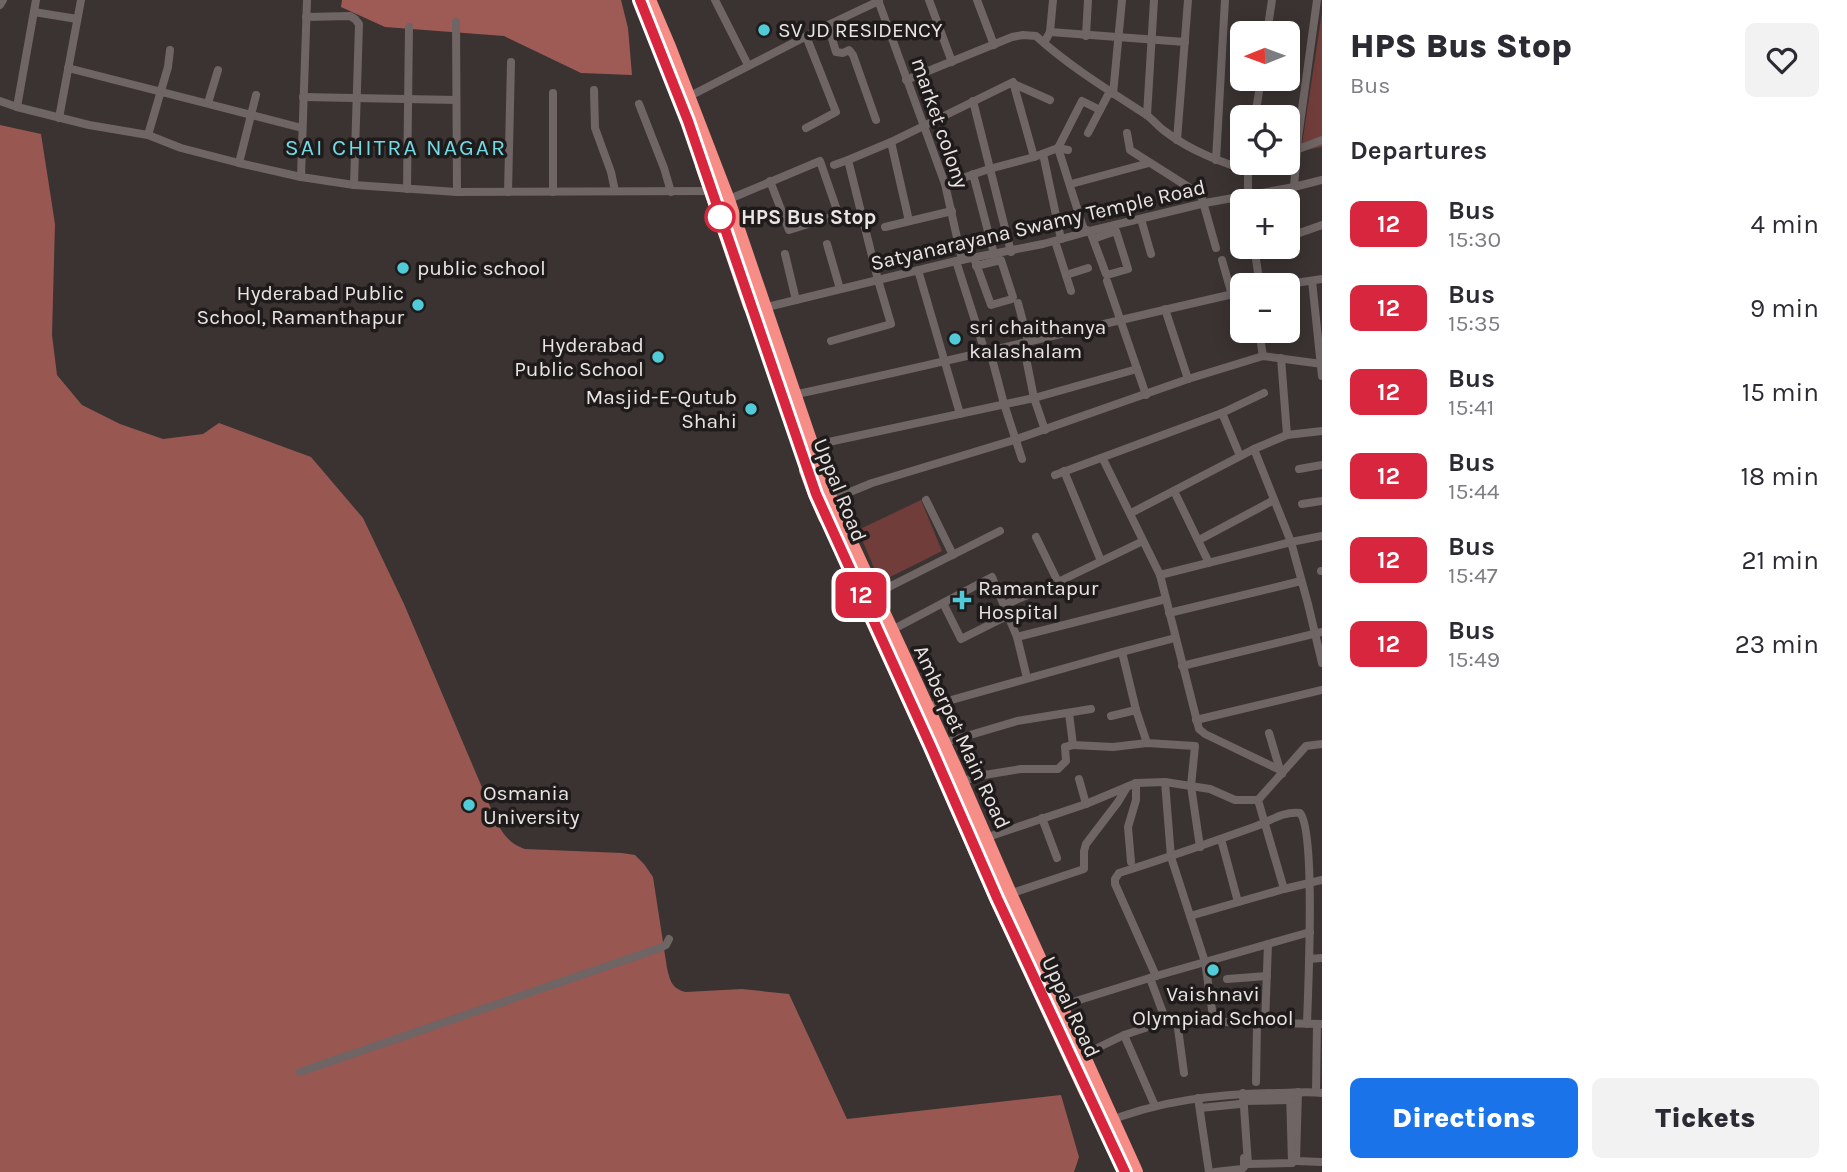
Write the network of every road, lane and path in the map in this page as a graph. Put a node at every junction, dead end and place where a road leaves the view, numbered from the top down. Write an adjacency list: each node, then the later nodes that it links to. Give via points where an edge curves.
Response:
1 (3, 0): 19 (street)
2 (36, 0): 20 (street)
3 (81, 0): 22 (street)
4 (307, 0): 21 (street)
5 (640, 0): 101 (highway, Uppal Road)
6 (648, 0): 48 (highway, Amberpet Main Road)
7 (715, 0): 37 (street)
8 (929, 0): 36 (street)
9 (977, 0): 33 (street)
10 (1053, 0): 29 (street)
11 (1088, 0): 28 (street)
12 (1122, 0): 30 (street)
13 (1154, 0): 31 (street)
14 (1188, 0): 32 (street)
15 (1225, 0): 79 (street)
16 (1272, 0): 23 (street)
17 (1317, 0): 63 (street)
18 (878, 1): 25 (street); 40 (street, market colony)
19 (0, 5)
20 (34, 12): 22 (street); 57 (street)
21 (306, 17): 47 (street); 49 (street, via 349,16 359,24)
22 (78, 19): 38 (street)
23 (1269, 21)
24 (456, 22): 51 (street)
25 (828, 25): 27 (street); 62 (street, via 836,51 849,50 853,55)
26 (409, 27): 50 (street)
27 (806, 36): 37 (street); 66 (street, via 836,112)
28 (1086, 36): 29 (street); 30 (street)
29 (1047, 37): 33 (street, via 1023,35); 44 (street)
30 (1119, 38): 31 (street); 44 (street)
31 (1152, 40): 32 (street); 60 (street)
32 (1185, 42): 70 (street)
33 (994, 45): 36 (street)
34 (170, 50): 43 (street)
35 (510, 62): 98 (street)
36 (952, 62): 40 (street)
37 (748, 65): 48 (street)
38 (68, 68): 43 (street); 61 (street)
39 (218, 71): 55 (street)
40 (906, 80): 64 (street, market colony)
41 (1014, 85): 52 (street); 54 (street); 77 (street)
42 (594, 90): 96 (street, via 595,128)
43 (160, 91): 55 (street); 69 (street)
44 (1111, 92): 58 (street); 60 (street)
45 (553, 93): 99 (street)
46 (256, 95): 59 (street)
47 (303, 97): 49 (street); 65 (street)
48 (688, 97): 101 (highway, Amberpet Main Road)
49 (356, 99): 50 (street); 92 (street)
50 (408, 100): 51 (street); 94 (street)
51 (456, 100): 97 (street)
52 (1050, 100)
53 (0, 101): 57 (street)
54 (973, 102): 64 (street); 84 (street)
55 (208, 103): 59 (street)
56 (639, 104): 100 (street)
57 (17, 107): 61 (street)
58 (1100, 110): 67 (street); 73 (street, via 1082,101)
59 (250, 114): 65 (street); 80 (street)
60 (1147, 116): 70 (street)
61 (60, 118): 69 (street)
62 (876, 120)
63 (1300, 121)
64 (924, 127): 72 (street); 90 (street, market colony)
65 (302, 128): 87 (street)
66 (806, 128)
67 (1088, 133)
68 (1127, 134): 81 (street, via 1130,150)
69 (148, 135): 80 (street)
70 (1177, 140): 79 (street)
71 (1322, 140): 74 (street)
72 (891, 142): 78 (street); 106 (street)
73 (1058, 148): 75 (street); 76 (street); 91 (street)
74 (1300, 148)
75 (1069, 150)
76 (1043, 154): 77 (street); 111 (street)
77 (1034, 158): 84 (street)
78 (848, 160): 83 (street); 126 (street)
79 (1216, 160): 82 (street)
80 (239, 163): 87 (street)
81 (1150, 163): 91 (street); 103 (street, via 1201,195)
82 (1230, 163)
83 (834, 164)
84 (989, 169): 85 (street); 114 (street)
85 (973, 174): 90 (street); 116 (street)
86 (1295, 175): 93 (street)
87 (301, 177): 92 (street)
88 (1322, 180): 93 (street, Satyanarayana Swamy Temple Road)
89 (770, 181): 89 (street, via 820,161 838,213 789,230); 101 (street)
90 (946, 184): 104 (street, market colony)
91 (1071, 184): 110 (street, via 1084,228)
92 (354, 185): 94 (street)
93 (1294, 187): 95 (street, Satyanarayana Swamy Temple Road)
94 (407, 189): 97 (street)
95 (1286, 189)
96 (615, 191): 99 (street); 100 (street)
97 (457, 192): 98 (street)
98 (508, 192): 99 (street)
99 (553, 192)
100 (671, 192): 101 (street)
101 (721, 194): 133 (highway, Amberpet Main Road); 169 (highway, Uppal Road, via 816,494)
102 (1230, 200): 103 (street, Satyanarayana Swamy Temple Road)
103 (1205, 203): 105 (street, Satyanarayana Swamy Temple Road); 113 (street)
104 (952, 211): 106 (street); 119 (street, market colony)
105 (1140, 219): 110 (street, Satyanarayana Swamy Temple Road); 117 (street)
106 (909, 220): 108 (street)
107 (1322, 225): 109 (street)
108 (885, 227)
109 (1300, 233)
110 (1092, 235): 110 (street, via 1107,275 1128,269 1116,231); 111 (street, Satyanarayana Swamy Temple Road)
111 (1058, 240): 114 (street, Satyanarayana Swamy Temple Road); 123 (street)
112 (827, 244): 128 (street)
113 (1216, 248)
114 (1011, 252): 116 (street, Satyanarayana Swamy Temple Road)
115 (785, 254): 131 (street)
116 (994, 254): 120 (street, Satyanarayana Swamy Temple Road)
117 (1151, 254)
118 (1222, 260): 124 (street)
119 (959, 261): 120 (street, Satyanarayana Swamy Temple Road); 122 (street, Satyanarayana Swamy Temple Road); 139 (street, market colony)
120 (975, 262): 120 (street, via 991,305 1012,299 1000,260)
121 (1088, 268): 123 (street)
122 (918, 270): 126 (street, Satyanarayana Swamy Temple Road); 142 (street)
123 (1066, 275): 129 (street)
124 (1230, 278)
125 (1317, 280): 143 (street)
126 (878, 281): 128 (street, Satyanarayana Swamy Temple Road); 136 (street, via 891,324)
127 (1107, 281): 135 (street)
128 (840, 289): 131 (street, Satyanarayana Swamy Temple Road)
129 (1071, 291)
130 (1230, 295): 134 (street)
131 (796, 300): 133 (street, Satyanarayana Swamy Temple Road)
132 (1018, 303): 137 (street)
133 (763, 308): 148 (highway, Amberpet Main Road)
134 (1165, 309): 135 (street); 146 (street)
135 (1120, 319): 137 (street); 144 (street)
136 (831, 341)
137 (1026, 342): 139 (street); 150 (street)
138 (1261, 343): 140 (street)
139 (987, 351): 142 (street); 151 (street, market colony)
140 (1263, 356): 141 (street); 146 (street)
141 (1281, 358): 143 (street); 156 (street)
142 (946, 362): 148 (street); 153 (street)
143 (1321, 364): 145 (street)
144 (1137, 369): 149 (street); 150 (street)
145 (1322, 376)
146 (1188, 379): 149 (street)
147 (1264, 393): 152 (street)
148 (793, 395): 158 (highway, Amberpet Main Road)
149 (1146, 395): 154 (street)
150 (1034, 398): 151 (street); 154 (street)
151 (1004, 404): 153 (street); 157 (street, market colony)
152 (1222, 413): 160 (street); 162 (street)
153 (960, 414): 158 (street)
154 (1045, 430): 157 (street)
155 (1322, 431): 156 (street)
156 (1287, 435): 159 (street)
157 (1017, 439): 161 (street, market colony); 169 (street)
158 (810, 446): 169 (highway, Amberpet Main Road)
159 (1254, 449): 160 (street); 167 (street)
160 (1240, 456): 165 (street)
161 (1022, 459)
162 (1103, 459): 171 (street); 179 (street, via 1059,473)
163 (1322, 465): 164 (street)
164 (1299, 468)
165 (1174, 491): 171 (street); 175 (street)
166 (926, 500): 178 (street)
167 (1274, 500): 175 (street); 177 (street)
168 (1322, 501): 170 (street)
169 (825, 502): 184 (highway, Amberpet Main Road); 199 (highway, Uppal Road)
170 (1302, 504)
171 (1131, 513): 176 (street)
172 (1000, 531): 178 (street)
173 (1322, 536): 177 (street)
174 (1036, 537): 183 (street)
175 (1199, 540): 180 (street)
176 (1143, 541): 179 (street); 181 (street)
177 (1291, 541): 180 (street); 182 (street)
178 (953, 555): 184 (street)
179 (1101, 561): 183 (street)
180 (1209, 563): 181 (street)
181 (1160, 575): 185 (street)
182 (1301, 581): 188 (street); 191 (street)
183 (1059, 582): 187 (street)
184 (873, 595): 190 (highway, Amberpet Main Road)
185 (1166, 599): 188 (street); 192 (street)
186 (943, 603): 187 (street, via 992,577); 189 (street, via 961,639); 190 (street)
187 (1004, 605): 189 (street)
188 (1169, 613): 193 (street)
189 (1009, 615): 192 (street)
190 (890, 631): 199 (highway, Amberpet Main Road)
191 (1319, 633): 195 (street); 196 (street)
192 (1017, 637): 197 (street)
193 (1175, 638): 194 (street); 196 (street)
194 (1122, 652): 197 (street); 201 (street)
195 (1322, 663)
196 (1182, 666): 204 (street)
197 (1027, 678): 199 (street)
198 (1322, 690): 204 (street)
199 (920, 709): 206 (highway, Amberpet Main Road); 249 (highway, Uppal Road, via 986,875)
200 (1091, 709): 202 (street)
201 (1136, 710): 203 (street); 207 (street)
202 (1069, 713): 206 (street, via 1017,721); 209 (street)
203 (1111, 716)
204 (1196, 719): 210 (street, via 1205,734)
205 (1269, 733): 210 (street)
206 (943, 743): 212 (highway, Amberpet Main Road)
207 (1147, 743): 209 (street); 215 (street, via 1195,746)
208 (1322, 744): 210 (street, via 1306,746)
209 (1073, 745): 212 (street, via 1065,747 1066,761 1058,769 1021,769)
210 (1281, 772): 216 (street)
211 (1079, 779): 217 (street)
212 (961, 782): 220 (highway, Amberpet Main Road)
213 (1165, 782): 214 (street); 215 (street); 223 (street)
214 (1132, 785): 217 (street); 225 (street, via 1136,800 1128,827); 229 (street, via 1086,844 1084,869)
215 (1191, 786): 216 (street, via 1236,800); 222 (street)
216 (1258, 800): 219 (street)
217 (1086, 804): 218 (street)
218 (1042, 818): 220 (street); 224 (street)
219 (1266, 823): 221 (street); 227 (street, via 1292,812 1303,816); 228 (street)
220 (985, 838): 229 (highway, Amberpet Main Road)
221 (1221, 839): 222 (street); 230 (street)
222 (1200, 847): 223 (street)
223 (1171, 857): 231 (street); 239 (street, via 1115,878)
224 (1057, 858)
225 (1131, 862)
226 (1322, 880): 227 (street)
227 (1309, 883): 228 (street); 232 (street)
228 (1284, 889): 230 (street)
229 (1009, 894): 241 (highway, Amberpet Main Road)
230 (1238, 902): 231 (street)
231 (1190, 916): 237 (street)
232 (1310, 932): 234 (street); 236 (street)
233 (669, 940): 250 (street, via 666,946)
234 (1268, 944): 237 (street); 238 (street)
235 (1322, 958): 236 (street)
236 (1309, 959): 246 (street)
237 (1205, 962): 239 (street); 244 (street)
238 (1267, 976): 240 (street); 245 (street)
239 (1153, 977): 241 (street); 242 (street)
240 (1227, 979)
241 (1060, 1006): 249 (highway, Amberpet Main Road)
242 (1166, 1021): 243 (street); 248 (street)
243 (1177, 1021): 244 (street); 251 (street)
244 (1214, 1023): 245 (street)
245 (1261, 1024): 246 (street); 252 (street)
246 (1307, 1024): 247 (street)
247 (1320, 1024): 253 (street)
248 (1124, 1035): 249 (street); 257 (street)
249 (1077, 1058): 259 (highway, Amberpet Main Road)
250 (300, 1072)
251 (1184, 1073)
252 (1256, 1082)
253 (1319, 1093): 254 (street)
254 (1293, 1095): 256 (street); 256 (street, via 1292,1163 1248,1164); 260 (street, via 1296,1161)
255 (1198, 1098): 256 (street); 257 (street); 258 (street)
256 (1241, 1098): 258 (street); 264 (street, via 1244,1167)
257 (1155, 1106): 259 (street)
258 (1200, 1108): 263 (street)
259 (1106, 1122): 261 (highway); 262 (highway, Amberpet Main Road)
260 (1322, 1162)
261 (1125, 1172)
262 (1135, 1172)
263 (1209, 1172)
264 (1215, 1172)

